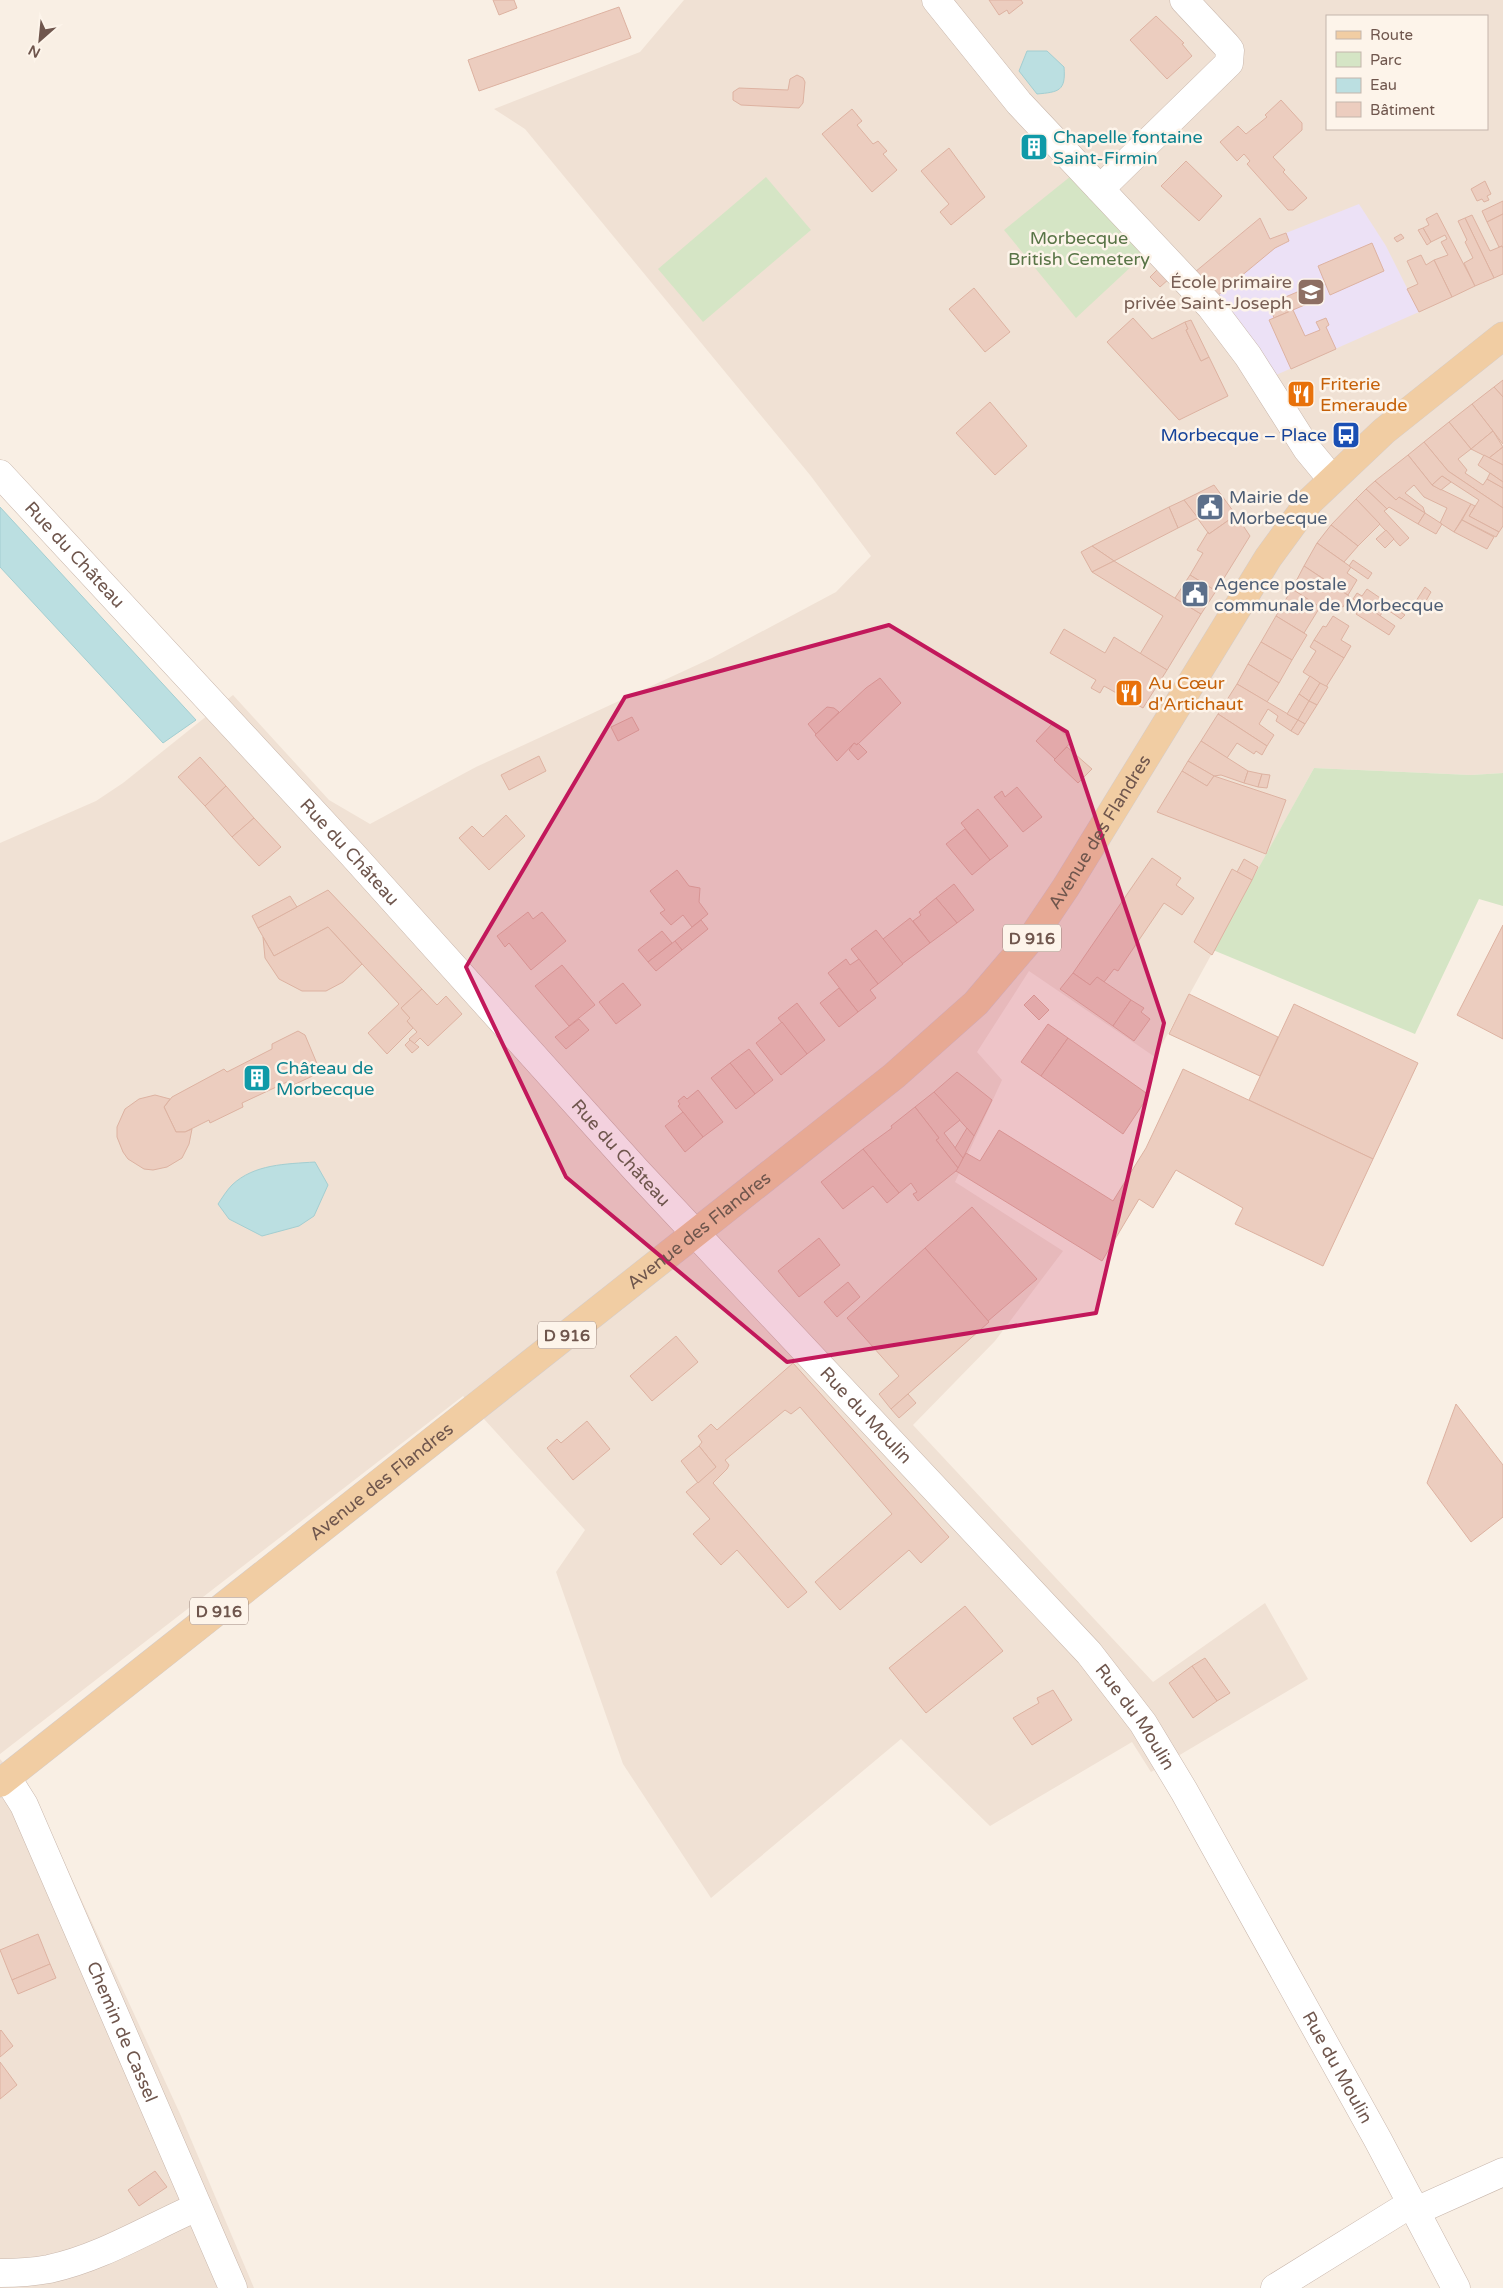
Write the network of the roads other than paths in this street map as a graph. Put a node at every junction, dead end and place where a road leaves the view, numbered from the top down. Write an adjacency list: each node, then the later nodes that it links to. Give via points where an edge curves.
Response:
1 (936, 0): 3 (street, via 1000,81)
2 (1184, 0): 3 (street, via 1226,45 1231,57 1229,63)
3 (1100, 189): 6 (street, via 1196,289 1224,324 1307,449)
4 (1503, 336): 6 (main road, D 916)
5 (0, 474): 7 (street, Rue du Château, via 233,724 636,1170)
6 (1331, 478): 7 (main road, Avenue des Flandres / D 916, via 1268,558 1066,887 1033,936 996,981 918,1057)
7 (696, 1232): 8 (main road, Avenue des Flandres / D 916); 11 (street, Rue du Moulin, via 1089,1653 1126,1699 1160,1748)
8 (4, 1781): 10 (street, Chemin de Cassel, via 24,1805)
9 (1503, 2172): 11 (street)
10 (197, 2207): 12 (street, via 65,2265 32,2272); 13 (street, Chemin de Cassel)
11 (1414, 2207): 14 (street); 15 (street, Rue du Moulin)
12 (0, 2273)
13 (233, 2288)
14 (1275, 2288)
15 (1456, 2288)

